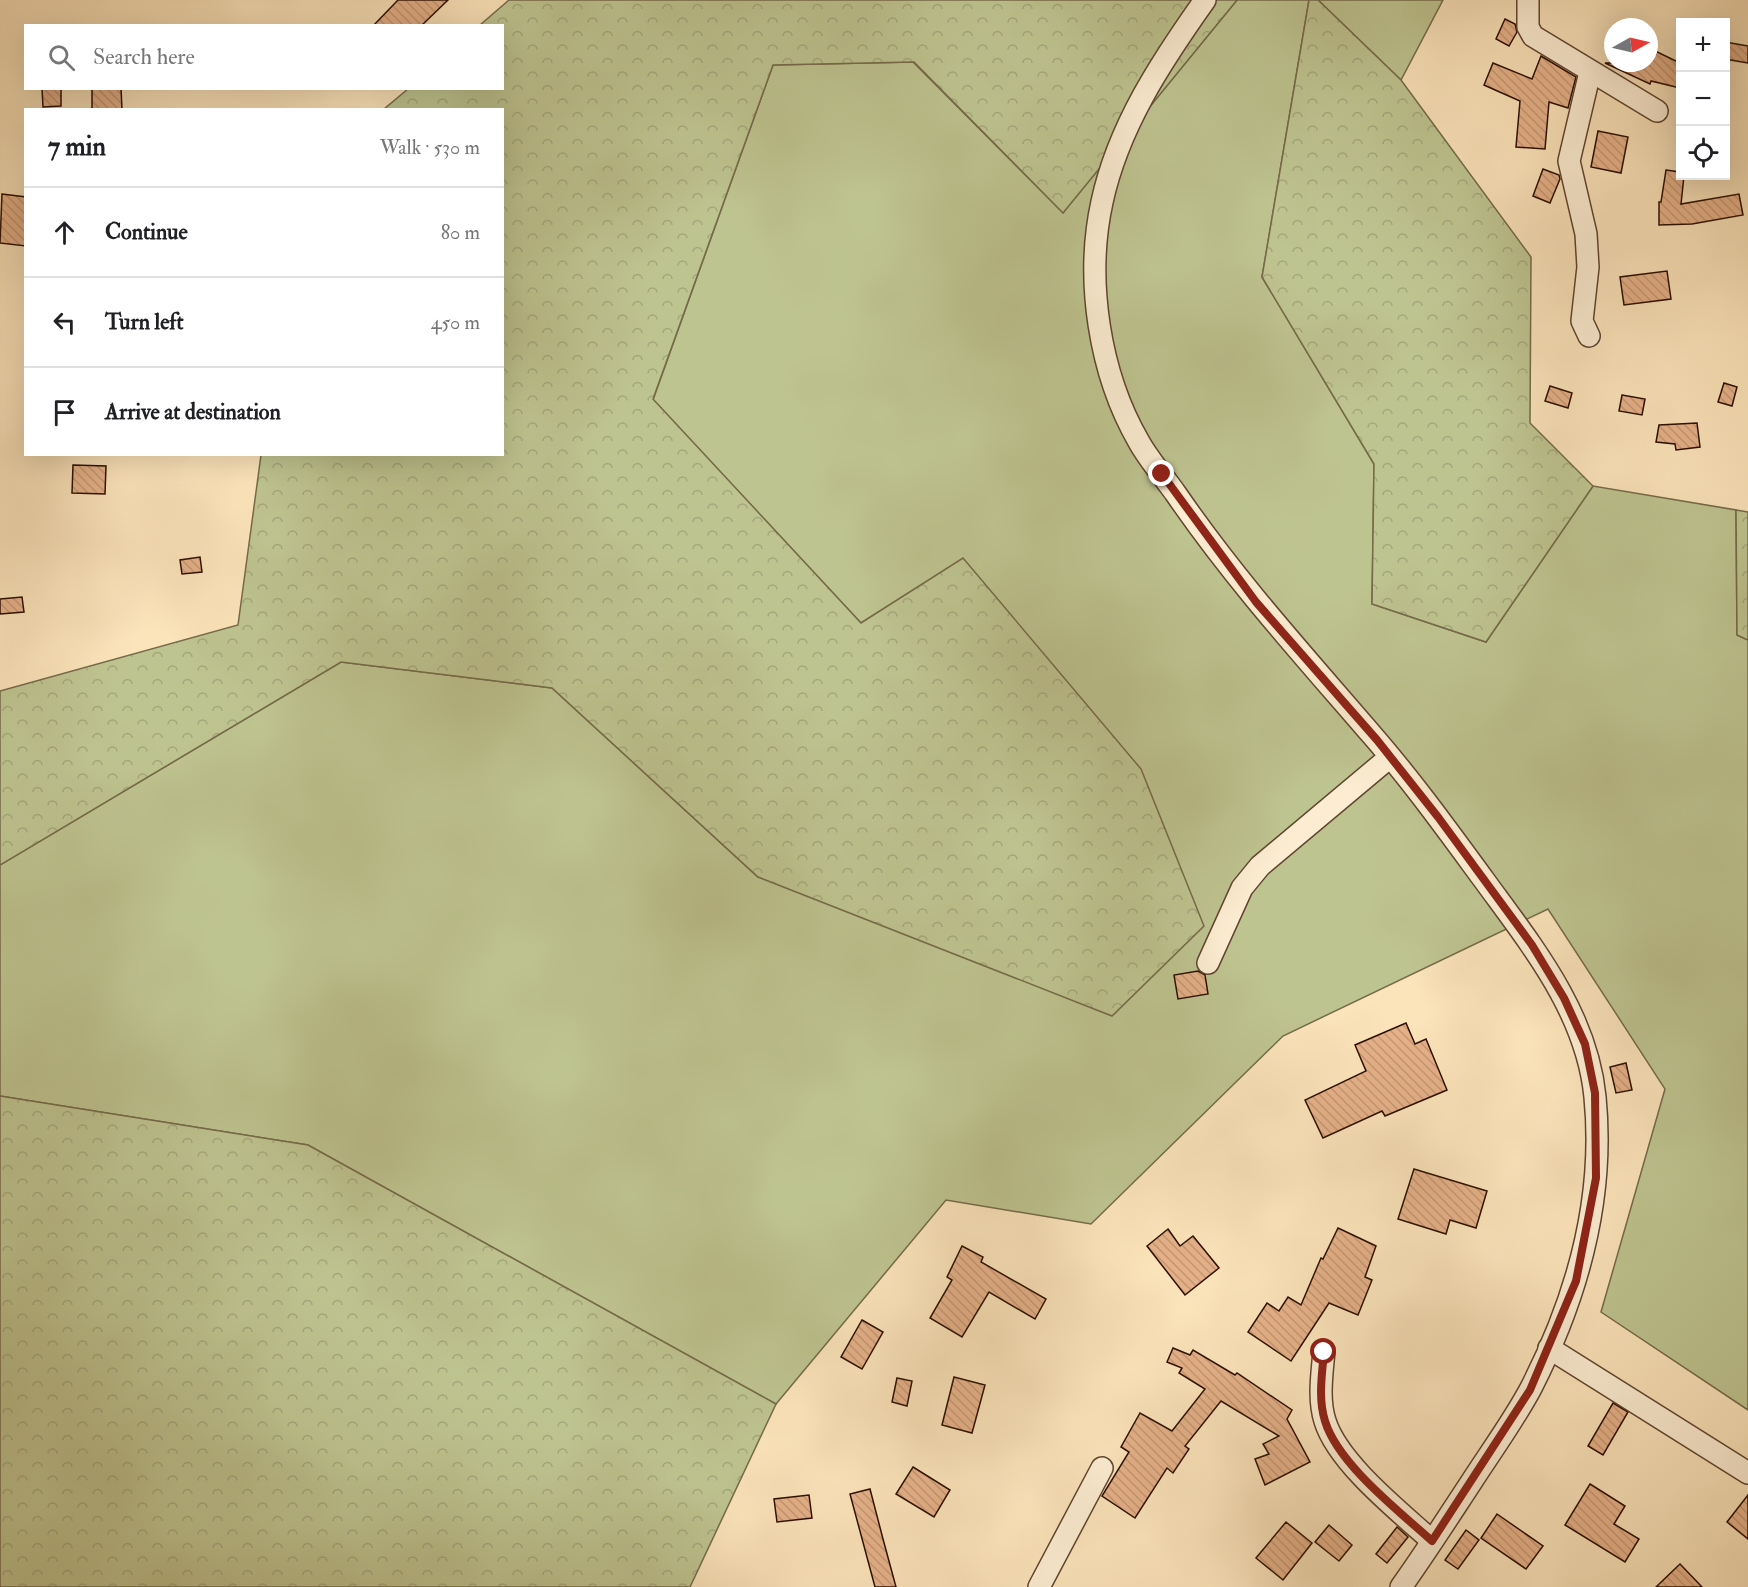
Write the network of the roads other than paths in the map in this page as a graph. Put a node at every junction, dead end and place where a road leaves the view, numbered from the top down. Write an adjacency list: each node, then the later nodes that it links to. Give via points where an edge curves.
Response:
1 (1205, 0): 6 (street, via 1147,89 1110,168 1096,234 1095,284 1102,339 1116,390 1138,441 1256,602)
2 (1528, 0): 3 (street, via 1528,27 1533,36)
3 (1590, 72): 4 (street); 5 (street, via 1569,161 1586,234 1588,267 1582,321)
4 (1657, 111)
5 (1589, 336)
6 (1390, 757): 7 (street, via 1260,866 1242,888); 8 (street, via 1532,945 1564,998 1585,1044 1595,1093 1596,1178 1576,1281)
7 (1208, 963)
8 (1549, 1348): 11 (street); 12 (street, via 1530,1390)
9 (1324, 1352): 12 (street, via 1321,1400 1336,1447)
10 (1102, 1468): 14 (street)
11 (1748, 1473)
12 (1432, 1541): 13 (street)
13 (1407, 1585)
14 (1039, 1587)

